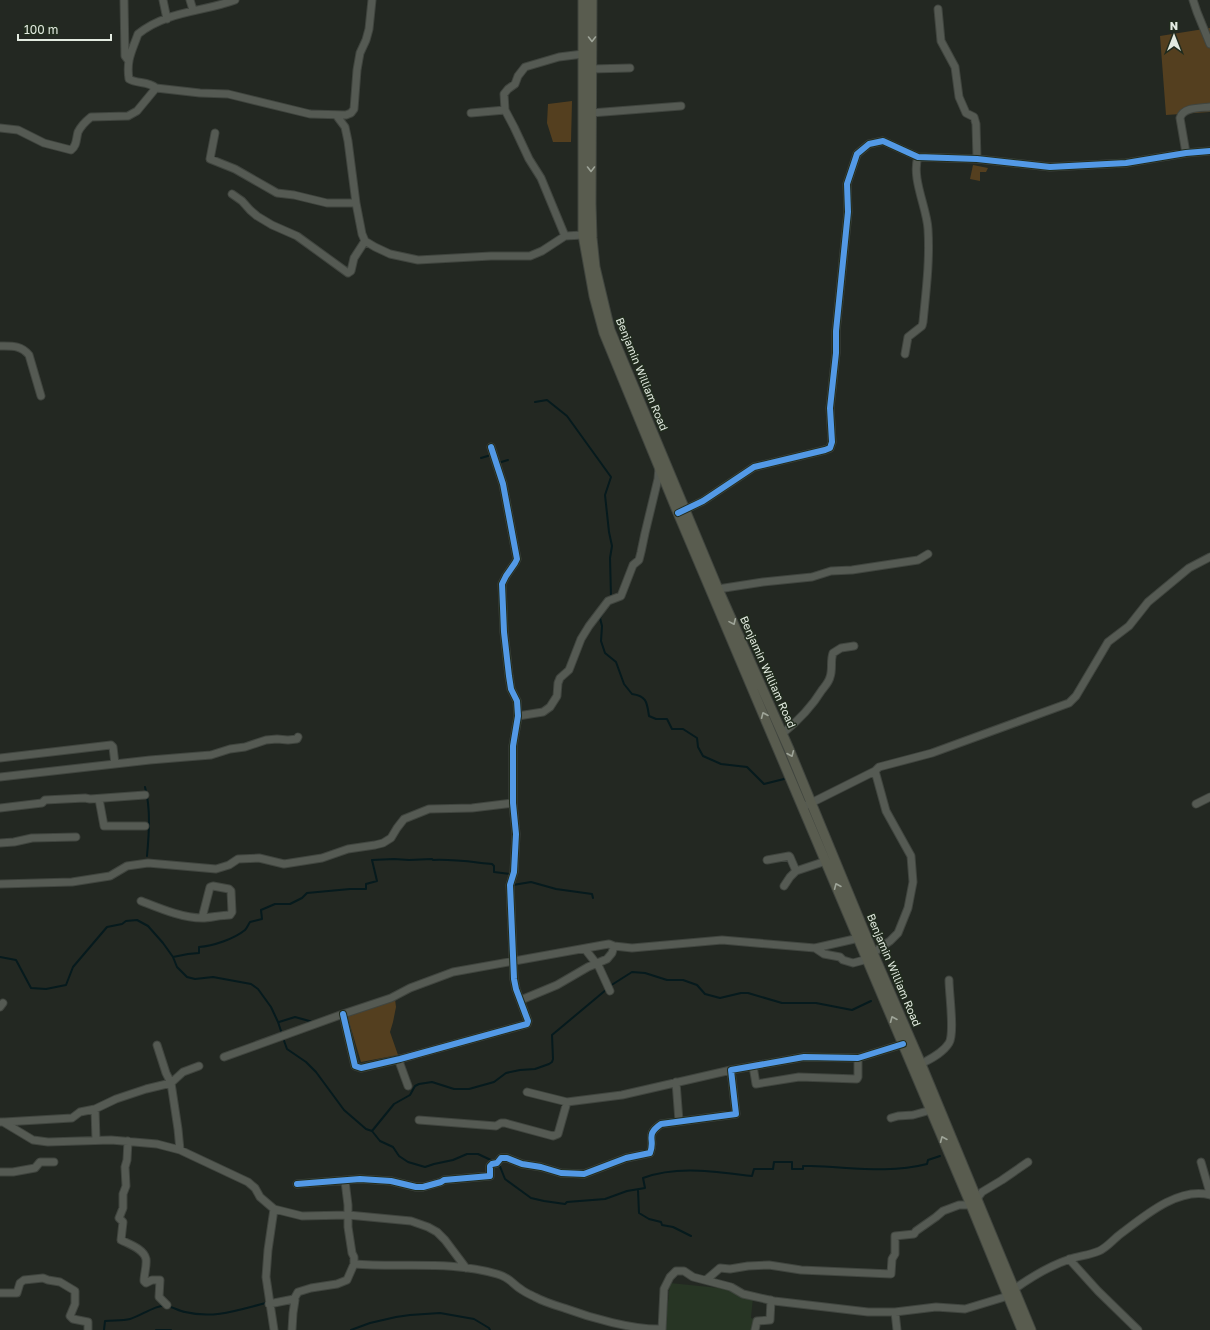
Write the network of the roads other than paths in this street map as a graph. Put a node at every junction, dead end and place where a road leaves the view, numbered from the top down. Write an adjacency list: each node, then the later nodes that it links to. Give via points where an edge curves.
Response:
1 (124, 0): 15 (street, via 125,56)
2 (163, 0): 12 (street)
3 (190, 0): 11 (street)
4 (235, 0): 9 (street, via 225,4)
5 (372, 0): 24 (street, via 369,29 357,70 354,110 346,115)
6 (584, 0): 14 (main road, Benjamin William Road)
7 (592, 0): 17 (main road, Benjamin William Road, one-way to 17)
8 (1194, 0): 13 (street)
9 (205, 4): 11 (street)
10 (938, 9): 30 (street, via 941,41 955,67 959,97 966,113 974,117 976,124)
11 (193, 10): 12 (street)
12 (167, 19): 15 (street, via 138,34)
13 (1210, 44)
14 (583, 54): 21 (street, via 559,57 525,67 515,84 504,94); 33 (main road, Benjamin William Road)
15 (128, 60): 18 (street, via 130,80 148,83)
16 (630, 68): 17 (street)
17 (591, 69): 23 (main road, Benjamin William Road)
18 (156, 88): 24 (street, via 228,94 310,114); 25 (street, via 137,111 128,116 92,117 82,126 75,146 70,150 44,143 18,130)
19 (681, 106): 23 (street)
20 (1210, 107): 28 (street, via 1184,110 1181,113)
21 (505, 110): 22 (street); 34 (street, via 541,178)
22 (471, 113)
23 (591, 113): 41 (main road, Benjamin William Road, one-way to 41, via 592,238 601,296 610,330)
24 (336, 115): 32 (street, via 345,127)
25 (0, 128)
26 (215, 133): 32 (street, via 210,159 235,169 276,193 328,203)
27 (1210, 151): 28 (street)
28 (1186, 153): 30 (street, via 1126,163 1050,167)
29 (918, 157): 30 (street); 37 (street, via 917,177 927,216 928,281 922,326 908,337); 41 (street, via 883,141 869,144 857,154 847,184 848,212 830,408 830,448 754,467 703,501)
30 (977, 159)
31 (232, 194): 35 (street, via 257,216 297,236 348,273 351,272 354,258)
32 (356, 203): 35 (street)
33 (583, 235): 34 (street); 40 (main road, Benjamin William Road, via 594,296 604,333)
34 (565, 236): 35 (street, via 530,256 418,260 390,254)
35 (365, 241)
36 (0, 346): 38 (street, via 17,346 29,355)
37 (905, 354)
38 (41, 396)
39 (491, 447): 46 (street, via 503,484 517,559 502,584 509,676 511,689 517,701)
40 (659, 466): 41 (main road, Benjamin William Road); 46 (street, via 639,560 633,565 621,596 610,601 588,626 580,639 569,670 560,678 557,696 550,707 543,712)
41 (681, 511): 44 (main road, Benjamin William Road); 58 (main road, Benjamin William Road, one-way to 41)
42 (928, 554): 44 (street, via 918,560)
43 (1210, 557): 51 (street, via 1189,568 1148,602 1129,626 1108,642 1076,696 1069,703 932,753 879,767)
44 (718, 589): 47 (main road, Benjamin William Road, one-way to 47)
45 (854, 646): 47 (street, via 833,653 830,678 813,705)
46 (518, 716): 56 (street, via 513,746)
47 (782, 734): 58 (main road, Benjamin William Road, one-way to 58)
48 (298, 737): 50 (street, via 288,740 266,740 211,755)
49 (0, 758): 50 (street, via 111,745)
50 (115, 764): 52 (street)
51 (875, 771): 58 (street); 74 (street, via 886,811 911,856 913,882 908,908 898,933)
52 (0, 777)
53 (145, 796): 55 (street)
54 (1210, 797): 57 (street)
55 (99, 798): 59 (street, via 45,800); 60 (street, via 104,826)
56 (513, 803): 66 (street, via 472,808 429,809 404,819 391,838 383,843 292,863 284,864 259,858 238,859 216,869 148,863 127,866 110,876 72,882); 75 (street, via 516,834 514,872 510,885)
57 (1196, 804)
58 (807, 805): 64 (main road, Benjamin William Road); 74 (main road, Benjamin William Road)
59 (0, 808)
60 (145, 826)
61 (76, 837): 62 (street, via 32,838)
62 (0, 843)
63 (767, 860): 65 (street, via 789,856)
64 (826, 861): 65 (street); 70 (main road, Benjamin William Road, one-way to 64)
65 (796, 871): 67 (street)
66 (0, 884)
67 (784, 886)
68 (141, 901): 69 (street, via 167,911)
69 (202, 918): 69 (street, via 231,914 229,889 210,887)
70 (859, 938): 72 (street); 74 (main road, Benjamin William Road)
71 (614, 946): 72 (street, via 640,947 722,940); 73 (street, via 609,944); 76 (street, via 607,959)
72 (815, 948): 74 (street, via 824,954 853,963)
73 (584, 949): 75 (street); 76 (street)
74 (870, 956): 81 (main road, Benjamin William Road, one-way to 74); 86 (main road, Benjamin William Road)
75 (513, 961): 79 (street, via 516,989); 80 (street, via 453,972 391,998)
76 (596, 963): 78 (street); 79 (street, via 557,985)
77 (949, 980): 86 (street, via 949,1043 940,1053)
78 (610, 991)
79 (521, 1000): 85 (street, via 527,1024)
80 (343, 1014): 83 (street); 85 (street, via 355,1066 361,1068)
81 (903, 1044): 84 (street); 96 (main road, Benjamin William Road)
82 (157, 1045): 91 (street)
83 (224, 1057)
84 (858, 1058): 88 (street, via 804,1057); 88 (street, via 857,1079 799,1078 756,1084)
85 (400, 1059): 92 (street)
86 (921, 1064): 111 (main road, Benjamin William Road)
87 (199, 1066): 91 (street, via 183,1072)
88 (752, 1066): 89 (street)
89 (731, 1070): 90 (street); 99 (street, via 736,1114)
90 (676, 1082): 94 (street, via 622,1095); 99 (street)
91 (171, 1083): 95 (street, via 116,1099); 103 (street)
92 (408, 1086)
93 (528, 1092): 94 (street)
94 (568, 1102): 98 (street, via 556,1136 504,1123 496,1126)
95 (95, 1109): 100 (street, via 80,1112 72,1118); 101 (street)
96 (931, 1110): 97 (street); 111 (main road, Benjamin William Road, one-way to 96)
97 (891, 1118)
98 (419, 1120)
99 (679, 1121): 108 (street, via 661,1124 656,1128 651,1134 650,1153 626,1158 584,1174 561,1173 501,1158 490,1166 490,1176 444,1180 423,1187 391,1181)
100 (2, 1122): 101 (street, via 33,1140)
101 (96, 1140): 102 (street)
102 (128, 1141): 103 (street); 123 (street, via 126,1186 119,1218 123,1222 121,1240 144,1254 144,1281 146,1283 160,1280 159,1297)
103 (180, 1150): 112 (street, via 248,1182)
104 (54, 1162): 107 (street, via 40,1162 35,1168)
105 (1028, 1162): 111 (street, via 982,1192)
106 (1201, 1162): 110 (street)
107 (0, 1172)
108 (345, 1181): 109 (street); 113 (street)
109 (297, 1184)
110 (1210, 1194): 114 (street, via 1179,1197 1152,1210 1100,1251)
111 (974, 1202): 117 (street, via 943,1211 914,1234 895,1236 891,1274 801,1270 769,1265 720,1268); 119 (main road, Benjamin William Road)
112 (274, 1209): 113 (street, via 302,1216); 122 (street, via 266,1276)
113 (348, 1215): 115 (street); 116 (street, via 411,1221 428,1227 445,1240)
114 (1069, 1259): 119 (street, via 1037,1273); 133 (street)
115 (354, 1264): 116 (street, via 444,1265); 120 (street, via 347,1280 298,1292)
116 (466, 1268): 128 (street, via 508,1278 537,1298 576,1312 629,1327)
117 (706, 1280): 121 (street, via 731,1287 743,1294); 128 (street, via 693,1277 684,1271 676,1271 670,1277 664,1289)
118 (0, 1293): 125 (street, via 17,1293 20,1283 24,1280 43,1278 60,1282 75,1290 75,1304 70,1316 88,1322)
119 (1011, 1293): 124 (street, via 965,1309 936,1307); 131 (main road, Benjamin William Road); 132 (main road, Benjamin William Road)
120 (294, 1299): 122 (street); 127 (street)
121 (771, 1300): 124 (street, via 868,1312); 129 (street, via 770,1320 757,1321)
122 (269, 1304): 126 (street)
123 (167, 1305)
124 (895, 1312): 130 (street)
125 (88, 1330)
126 (274, 1330)
127 (292, 1330)
128 (662, 1330)
129 (755, 1330)
130 (897, 1330)
131 (1022, 1330)
132 (1031, 1330)
133 (1138, 1330)

